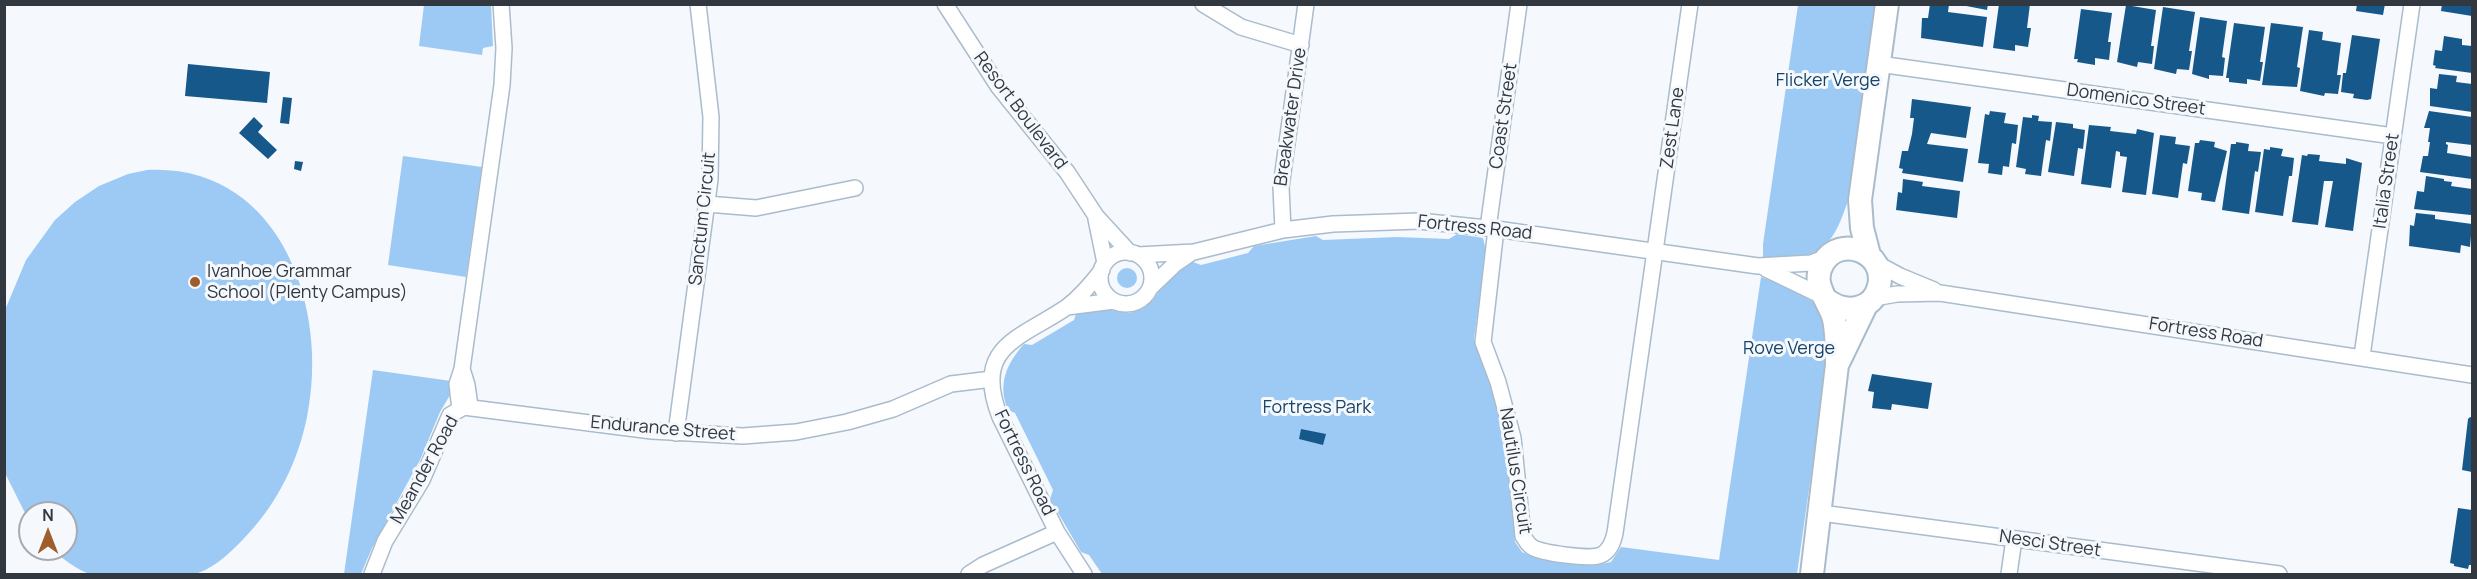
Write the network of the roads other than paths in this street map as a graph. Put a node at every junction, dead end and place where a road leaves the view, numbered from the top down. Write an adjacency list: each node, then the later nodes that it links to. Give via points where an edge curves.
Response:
1 (501, 4): 36 (street, via 501,95 462,369 467,385)
2 (698, 4): 15 (street, Sanctum Circuit, via 712,136)
3 (945, 4): 16 (street, Resort Boulevard, via 998,86 1067,172)
4 (1203, 4): 10 (street, via 1241,27)
5 (1306, 4): 10 (street, Breakwater Drive)
6 (1519, 4): 17 (street, Coast Street)
7 (1690, 4): 19 (street, Zest Lane)
8 (1887, 4): 11 (street)
9 (2412, 4): 12 (street, Italia Street)
10 (1301, 45): 18 (street, Breakwater Drive, via 1281,187)
11 (1879, 64): 12 (street, Domenico Street); 14 (street)
12 (2393, 136): 32 (street, Italia Street)
13 (855, 188): 15 (street, via 756,208)
14 (1860, 200): 22 (street); 23 (street, via 1862,228)
15 (707, 204): 37 (street, Sanctum Circuit)
16 (1096, 216): 21 (street, Resort Boulevard); 25 (street, Resort Boulevard)
17 (1492, 229): 18 (street, Fortress Road, via 1376,221); 19 (street, Fortress Road); 19 (street, Nautilus Circuit, via 1483,342 1513,438 1523,536 1535,548 1588,557 1607,552 1616,533)
18 (1283, 230): 20 (street, Fortress Road)
19 (1656, 251): 24 (street, Fortress Road)
20 (1194, 252): 21 (street, Fortress Road); 26 (street, Fortress Road)
21 (1134, 254): 25 (street, via 1116,254); 26 (street, via 1152,272)
22 (1831, 254): 23 (street, via 1852,248); 24 (street, Fortress Road, via 1811,263); 28 (street, via 1819,272 1820,290)
23 (1872, 259): 27 (street, Fortress Road, via 1900,276); 30 (street, via 1880,280)
24 (1758, 266): 28 (street, Fortress Road)
25 (1104, 267): 29 (street, via 1101,284); 31 (street, Fortress Road)
26 (1150, 287): 29 (street, via 1136,302)
27 (1940, 292): 30 (street, Fortress Road, via 1897,294); 32 (street, Fortress Road)
28 (1826, 299): 30 (street, via 1846,310); 33 (street, via 1837,340)
29 (1114, 301): 31 (street, Fortress Road)
30 (1870, 301): 33 (street)
31 (1066, 307): 35 (street, Fortress Road, via 1003,349)
32 (2362, 356): 34 (street, Fortress Road)
33 (1837, 365): 38 (street)
34 (2472, 375)
35 (992, 380): 37 (street, Endurance Street, via 951,384 893,409 821,428 743,436); 39 (street, Fortress Road, via 1000,417)
36 (465, 407): 37 (street, Endurance Street); 41 (street, Meander Road, via 450,415 422,480 385,542)
37 (675, 434)
38 (1821, 513): 40 (street, Nesci Street); 44 (street)
39 (1057, 532): 42 (street); 43 (street, Fortress Road)
40 (2014, 539): 45 (street); 46 (street, Nesci Street)
41 (372, 574)
42 (969, 574)
43 (1084, 574)
44 (1812, 574)
45 (2009, 574)
46 (2279, 574)

